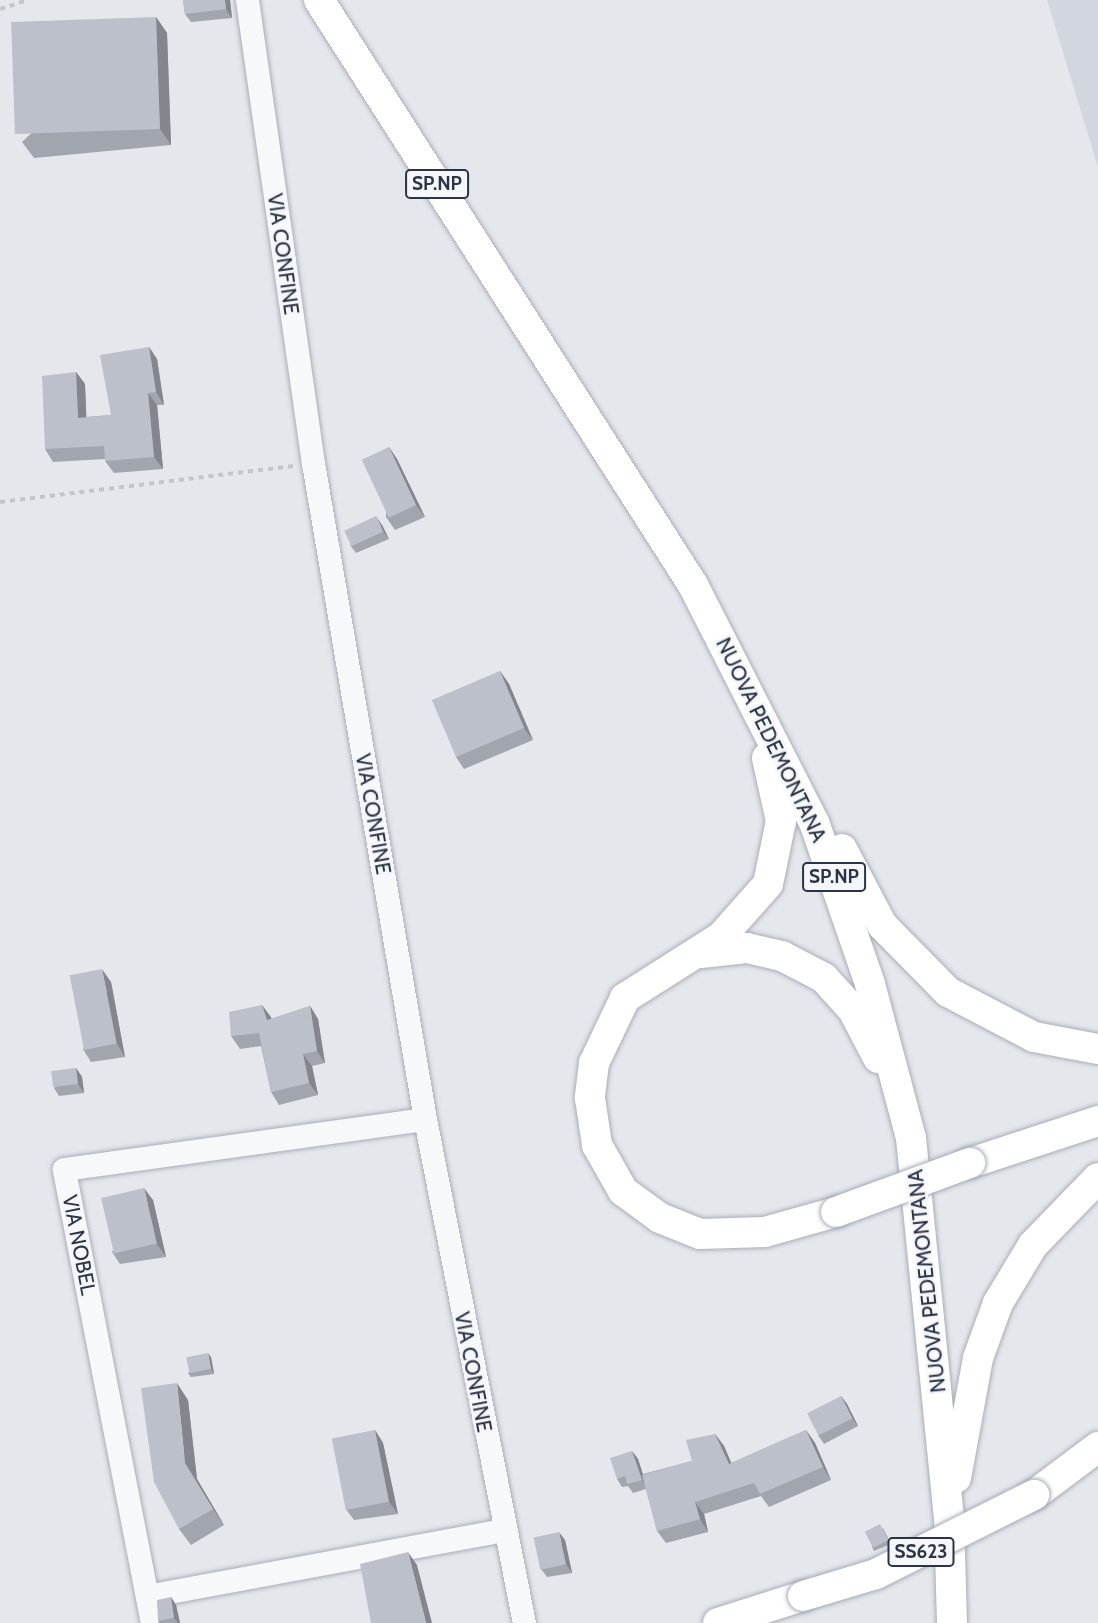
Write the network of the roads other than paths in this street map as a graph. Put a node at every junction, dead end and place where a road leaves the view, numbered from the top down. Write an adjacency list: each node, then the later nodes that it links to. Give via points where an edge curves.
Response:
1 (247, 0): 7 (street, VIA CONFINE, via 313,463)
2 (320, 0): 3 (main road, NUOVA PEDEMONTANA / SP.NP)
3 (555, 367): 4 (main road, NUOVA PEDEMONTANA / SP.NP); 5 (main road, via 596,459 691,614 777,783 780,849 768,884 742,920)
4 (719, 631): 6 (main road, via 773,701 868,902 912,958 948,992 991,1018 1034,1037); 9 (main road, NUOVA PEDEMONTANA / SP.NP, via 814,822 870,984)
5 (694, 954): 8 (main road, bridge, via 625,998 607,1027 590,1098 597,1145 623,1191 660,1218 700,1234 765,1231 836,1212); 9 (main road, via 747,948 782,956 824,978 853,1010)
6 (1098, 1049)
7 (425, 1119): 13 (street, VIA CONFINE); 14 (street, VIA NOBEL, via 64,1169)
8 (1098, 1121)
9 (911, 1138): 12 (main road, NUOVA PEDEMONTANA / SP.NP)
10 (1098, 1178): 12 (main road, via 1033,1245 998,1303 978,1357)
11 (1098, 1447): 17 (main road, SS623, bridge, via 1034,1495 876,1574)
12 (949, 1516): 18 (main road, NUOVA PEDEMONTANA / SP.NP)
13 (502, 1530): 14 (street); 16 (street, VIA CONFINE)
14 (147, 1596): 15 (street, VIA NOBEL)
15 (152, 1623)
16 (523, 1623)
17 (718, 1623)
18 (952, 1623)

